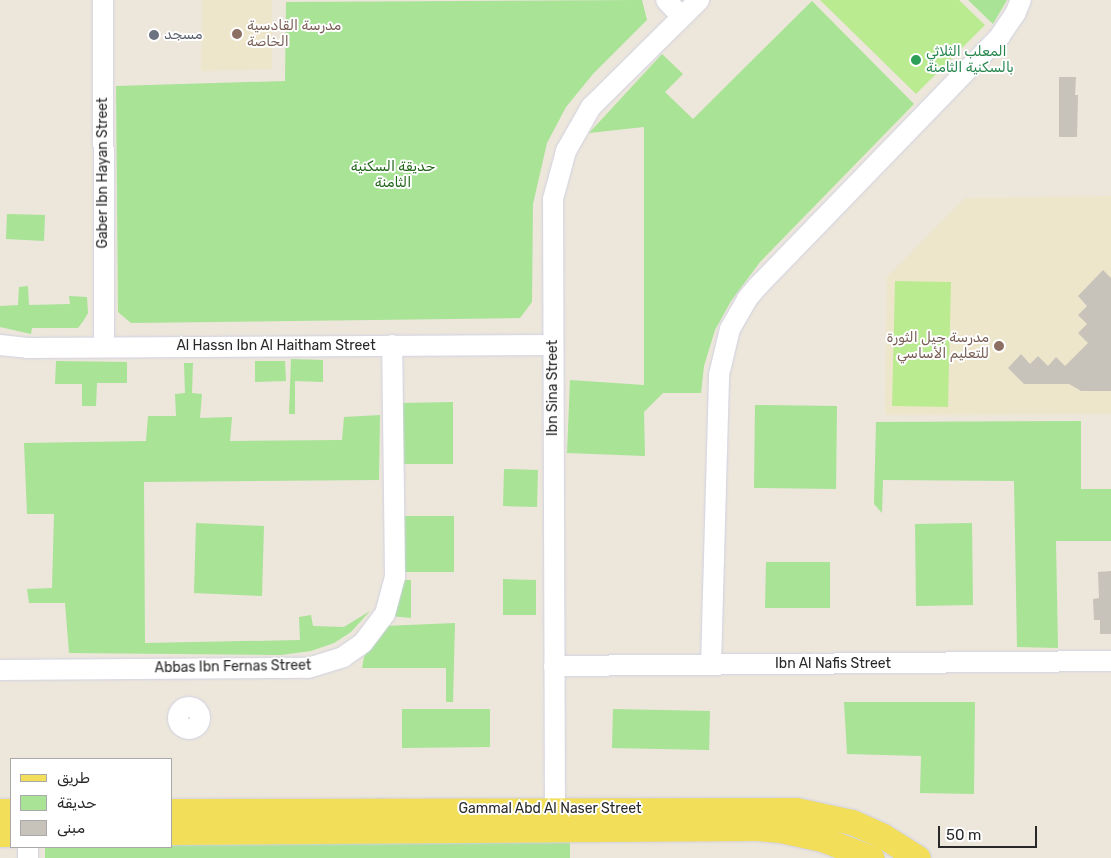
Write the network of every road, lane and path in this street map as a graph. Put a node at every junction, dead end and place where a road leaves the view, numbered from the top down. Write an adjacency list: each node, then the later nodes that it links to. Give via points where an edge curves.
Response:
1 (103, 0): 9 (street, Gaber Ibn Hayan Street)
2 (666, 0): 5 (street)
3 (699, 0): 5 (street, Ibn Sina Street)
4 (1021, 0): 11 (street, via 1000,36 758,286 730,329 719,376)
5 (682, 17): 7 (street, Ibn Sina Street, via 591,107 566,151 556,182 552,215)
6 (0, 344): 9 (street, Al Hassn Ibn Al Haitham Street, via 27,348)
7 (552, 345): 8 (street, Al Hassn Ibn Al Haitham Street); 12 (street, Ibn Sina Street)
8 (392, 346): 9 (street, Al Hassn Ibn Al Haitham Street); 13 (street, Abbas Ibn Fernas Street, via 395,577 385,614 362,643 337,660 308,668)
9 (104, 347)
10 (1111, 661): 11 (street, Ibn Al Nafis Street)
11 (711, 664): 12 (street, Ibn Al Nafis Street)
12 (554, 666): 15 (street, Ibn Sina Street)
13 (0, 670)
14 (172, 811): 15 (main road, Gammal Abd Al Naser Street)
15 (555, 819): 16 (main road, Gammal Abd Al Naser Street); 17 (main road, Gammal Abd Al Naser Street, via 780,830 822,839); 18 (main road, Gammal Abd Al Naser Street, via 796,810 852,822 883,836)
16 (172, 832)
17 (872, 858)
18 (918, 858)

